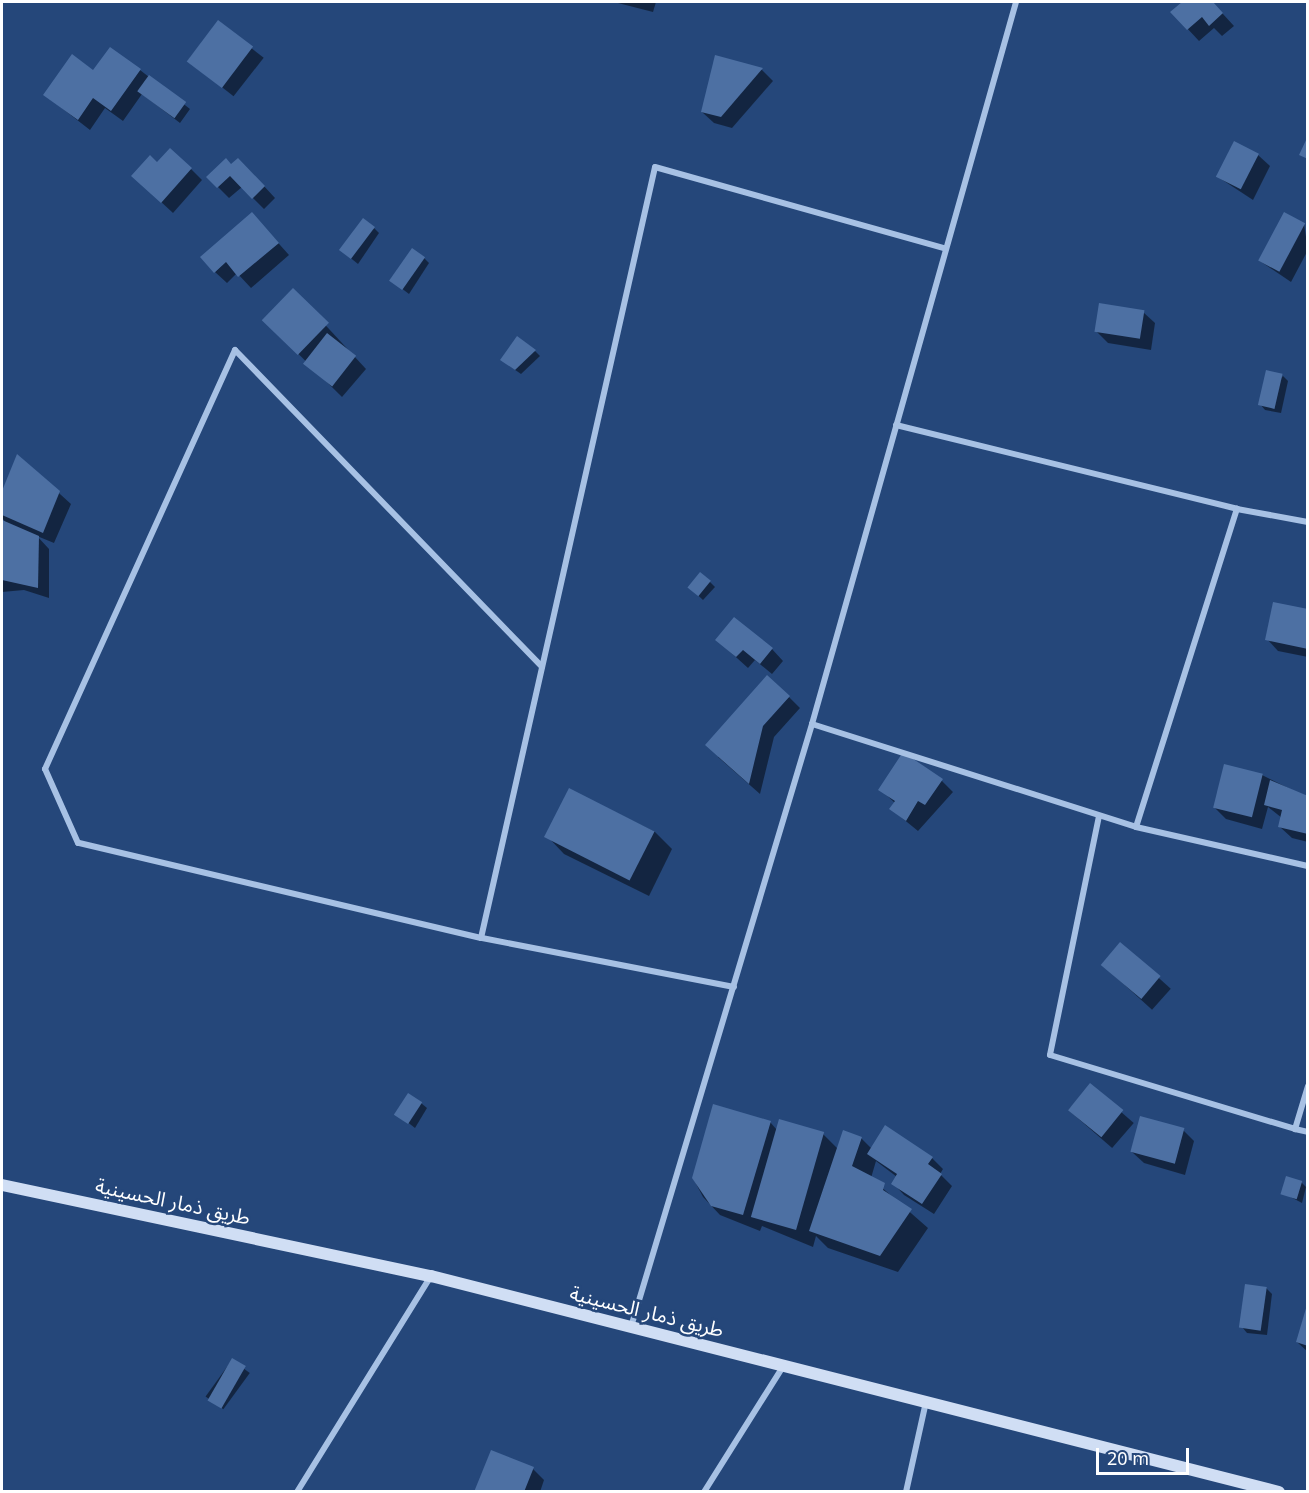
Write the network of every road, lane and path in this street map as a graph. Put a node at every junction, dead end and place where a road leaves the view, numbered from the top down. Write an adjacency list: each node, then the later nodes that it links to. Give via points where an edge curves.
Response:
1 (1016, 2): 2 (street)
2 (946, 249): 3 (street); 6 (street, via 655,166)
3 (896, 425): 4 (street); 7 (street)
4 (1237, 509): 5 (street); 9 (street)
5 (1308, 522)
6 (542, 668): 11 (street); 11 (street, via 235,350 45,769 78,843)
7 (812, 724): 8 (street); 12 (street)
8 (1100, 816): 9 (street); 14 (street, via 1050,1055)
9 (1136, 827): 10 (street)
10 (1308, 866)
11 (481, 938): 12 (street)
12 (734, 987): 18 (street)
13 (1308, 1086): 14 (street)
14 (1295, 1129): 15 (street)
15 (1308, 1132)
16 (2, 1185): 17 (main road, طريق ذمار الحسينية)
17 (431, 1276): 18 (main road, طريق ذمار الحسينية); 21 (street)
18 (632, 1327): 19 (main road, طريق ذمار الحسينية)
19 (784, 1365): 20 (main road, طريق ذمار الحسينية); 22 (street)
20 (926, 1402): 23 (street); 24 (main road, طريق ذمار الحسينية)
21 (297, 1491)
22 (704, 1491)
23 (906, 1491)
24 (1279, 1491)

